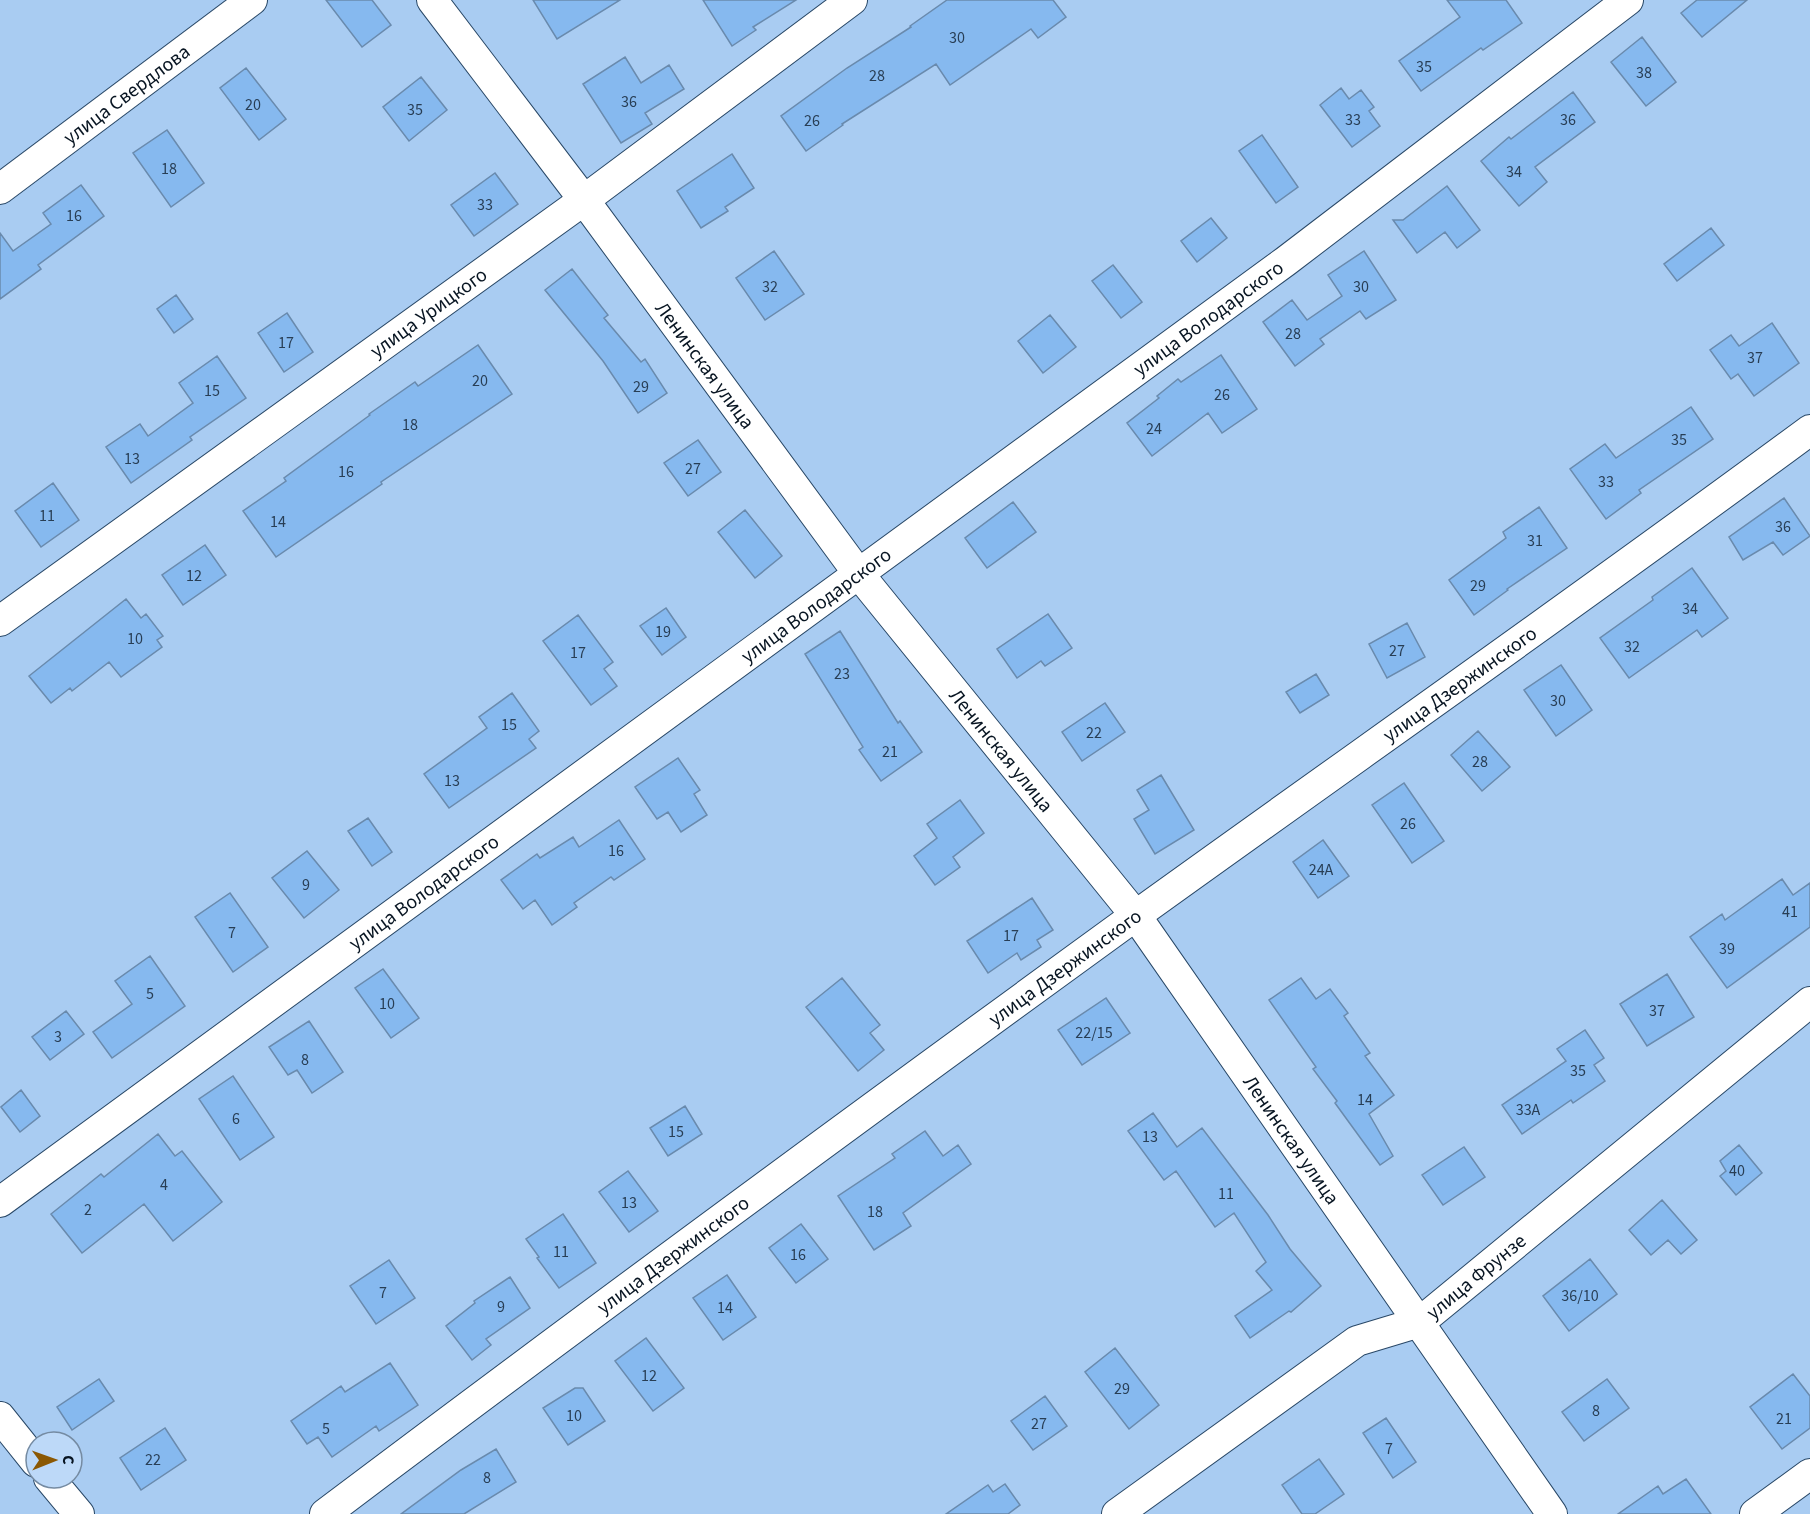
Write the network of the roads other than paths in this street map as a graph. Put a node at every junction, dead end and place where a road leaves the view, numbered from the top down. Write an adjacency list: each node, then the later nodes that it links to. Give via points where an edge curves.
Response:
1 (252, 0): 5 (street, улица Свердлова)
2 (432, 0): 6 (street, Ленинская улица)
3 (852, 0): 6 (street, улица Урицкого)
4 (1628, 0): 8 (street, улица Володарского, via 1286,261)
5 (0, 189)
6 (584, 200): 8 (street, Ленинская улица); 9 (street, улица Урицкого)
7 (1810, 430): 10 (street, улица Дзержинского)
8 (858, 573): 10 (street, Ленинская улица); 12 (street, улица Володарского)
9 (0, 621)
10 (1136, 916): 13 (street, Ленинская улица); 19 (street, улица Дзержинского, via 549,1345)
11 (1810, 1002): 13 (street, улица Фрунзе)
12 (0, 1202)
13 (1420, 1322): 20 (street, улица Фрунзе, via 1357,1341); 21 (street, Ленинская улица)
14 (0, 1417): 15 (street)
15 (24, 1447)
16 (1810, 1474): 22 (street)
17 (59, 1490): 18 (street)
18 (78, 1514)
19 (325, 1514)
20 (1117, 1514)
21 (1552, 1514)
22 (1755, 1514)

